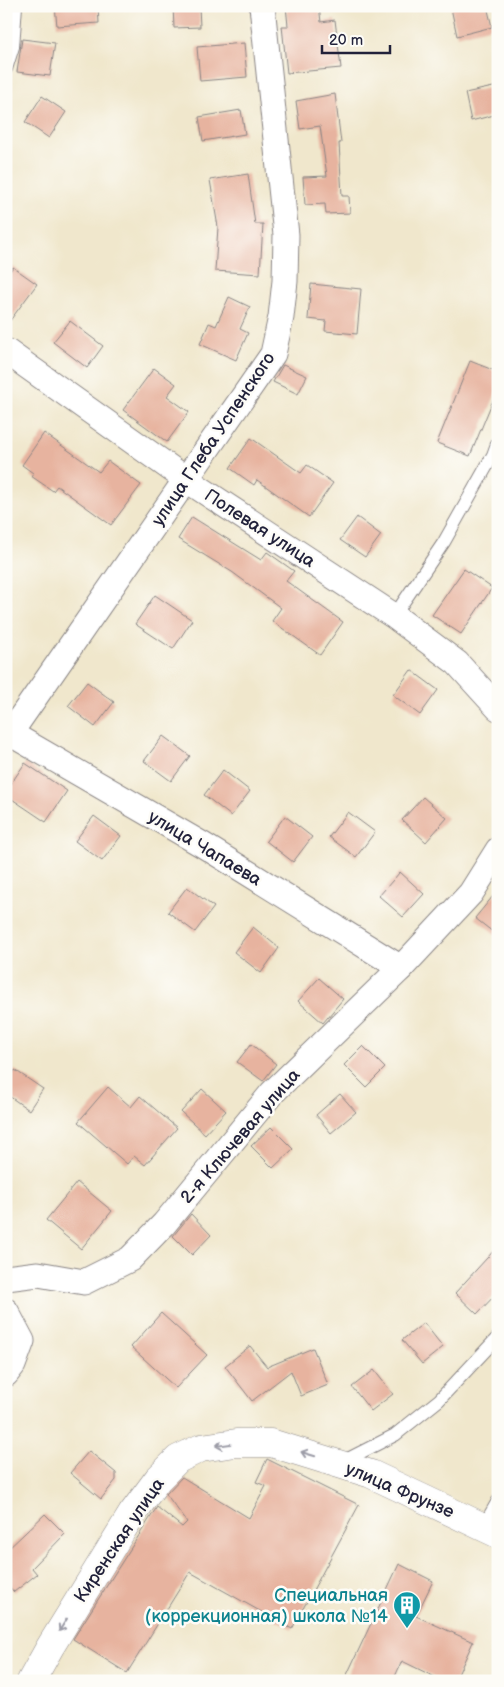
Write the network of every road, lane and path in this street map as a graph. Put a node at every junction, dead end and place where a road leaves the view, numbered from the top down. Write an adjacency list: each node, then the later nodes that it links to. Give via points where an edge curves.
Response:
1 (16, 6): 3 (lane, via 13,47)
2 (262, 6): 6 (street, улица Глеба Успенского, via 286,235 281,317 273,354)
3 (6, 69)
4 (6, 350): 6 (street, Полевая улица)
5 (498, 441): 7 (lane, via 444,542)
6 (187, 480): 7 (street, Полевая улица); 9 (street, улица Глеба Успенского)
7 (394, 616): 8 (street, via 457,663)
8 (498, 708)
9 (7, 735): 11 (street, улица Чапаева, via 203,845)
10 (498, 850): 11 (street, 2-я Ключевая улица, via 471,893)
11 (401, 968): 12 (street, 2-я Ключевая улица, via 272,1093 164,1224 130,1259 84,1282 38,1274)
12 (6, 1278)
13 (6, 1311): 15 (street, via 22,1341)
14 (498, 1337): 17 (lane, via 439,1400 395,1435)
15 (6, 1374)
16 (271, 1443): 17 (street, улица Фрунзе, one-way to 16); 20 (street, Киренская улица, one-way to 20, via 201,1448 178,1459 158,1479 132,1514)
17 (338, 1464): 19 (street, улица Фрунзе, via 370,1474)
18 (498, 1501): 19 (lane)
19 (490, 1530)
20 (31, 1681)

